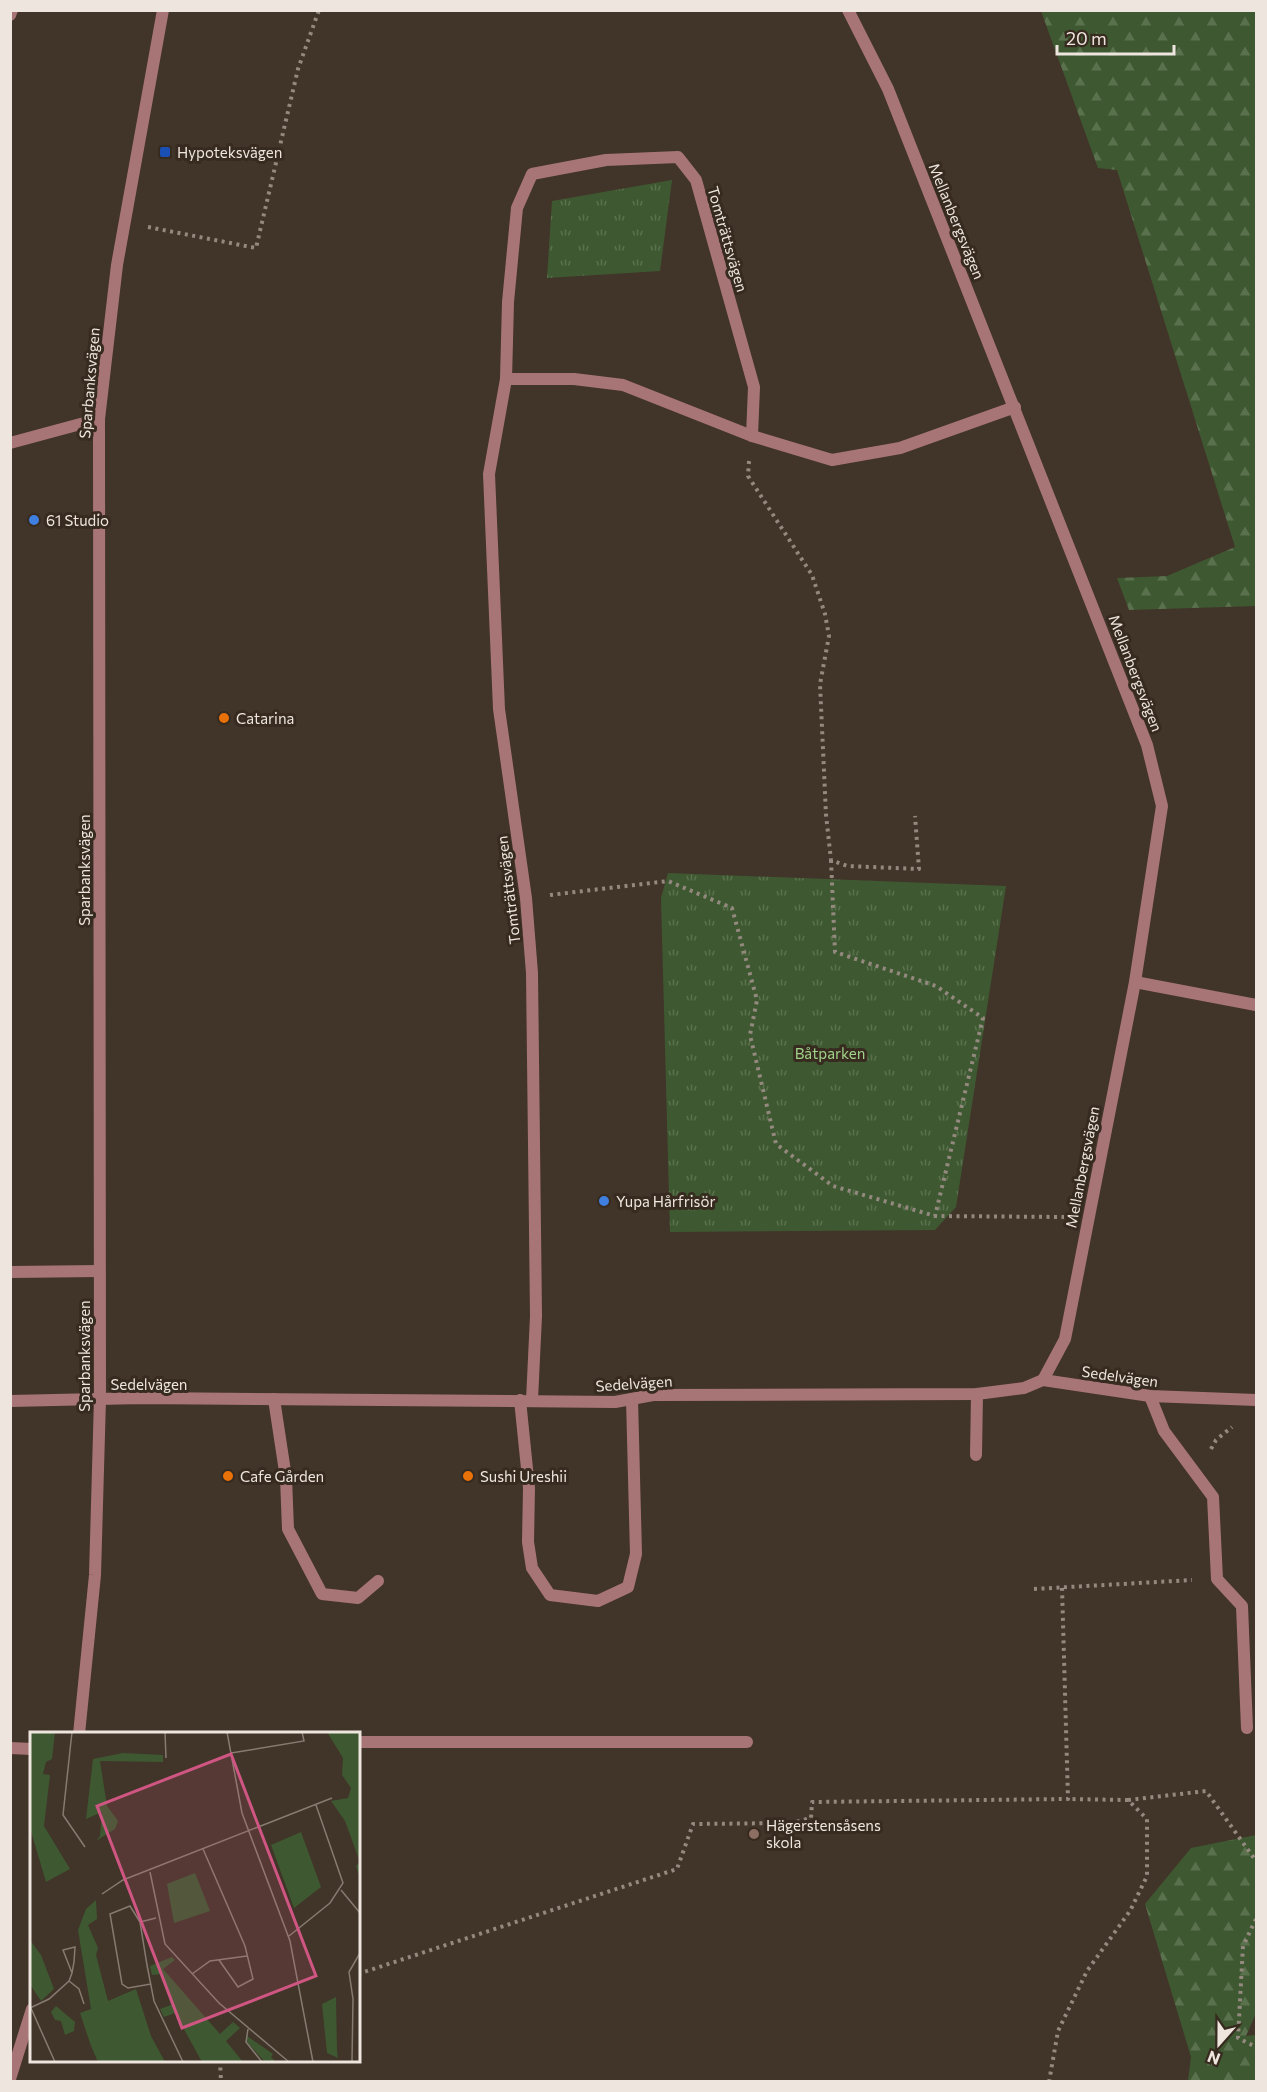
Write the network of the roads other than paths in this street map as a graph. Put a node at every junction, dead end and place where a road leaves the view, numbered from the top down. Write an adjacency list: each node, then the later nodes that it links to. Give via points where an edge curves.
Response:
1 (12, 10): 4 (street)
2 (164, 10): 7 (street, Sparbanksvägen, via 124,222)
3 (848, 10): 6 (street, Mellanbergsvägen, via 888,89)
4 (10, 15)
5 (506, 380): 8 (street, via 574,379 623,385); 8 (street, Tomträttsvägen, via 517,208 532,174 606,160 678,157 696,180 754,387); 20 (street, Tomträttsvägen, via 489,474 499,709 526,898 531,973 536,1316)
6 (1015, 407): 8 (street, via 900,448 832,460); 10 (street, Mellanbergsvägen, via 1147,745 1162,806)
7 (99, 419): 9 (street); 12 (street, Sparbanksvägen)
8 (752, 436)
9 (10, 443)
10 (1135, 982): 11 (street); 14 (street, Mellanbergsvägen, via 1065,1339)
11 (1257, 1005)
12 (99, 1271): 13 (street); 17 (street, Sparbanksvägen)
13 (10, 1272)
14 (1043, 1380): 15 (street, Sedelvägen, via 1024,1388); 16 (street, Sedelvägen)
15 (977, 1394): 19 (street, Sedelvägen, via 652,1395); 23 (street)
16 (1150, 1396): 21 (street, Sedelvägen); 25 (street, via 1164,1431 1213,1497 1217,1579 1242,1606)
17 (99, 1399): 18 (street, Sedelvägen); 22 (street, Sedelvägen); 26 (street, Sparbanksvägen, via 95,1575)
18 (274, 1399): 20 (street, Sedelvägen); 24 (street, via 286,1478 288,1529 322,1594 358,1598)
19 (632, 1399): 20 (street, Sedelvägen); 20 (street, Tomträttsvägen, via 636,1554 628,1587 598,1601 550,1595 532,1568 528,1542)
20 (526, 1400)
21 (1257, 1400)
22 (10, 1401)
23 (976, 1455)
24 (378, 1581)
25 (1247, 1728)
26 (79, 1732)
27 (360, 1742): 28 (street)
28 (747, 1742)
29 (10, 1748): 30 (street)
30 (30, 1749)
31 (30, 2015): 32 (street)
32 (10, 2079)

